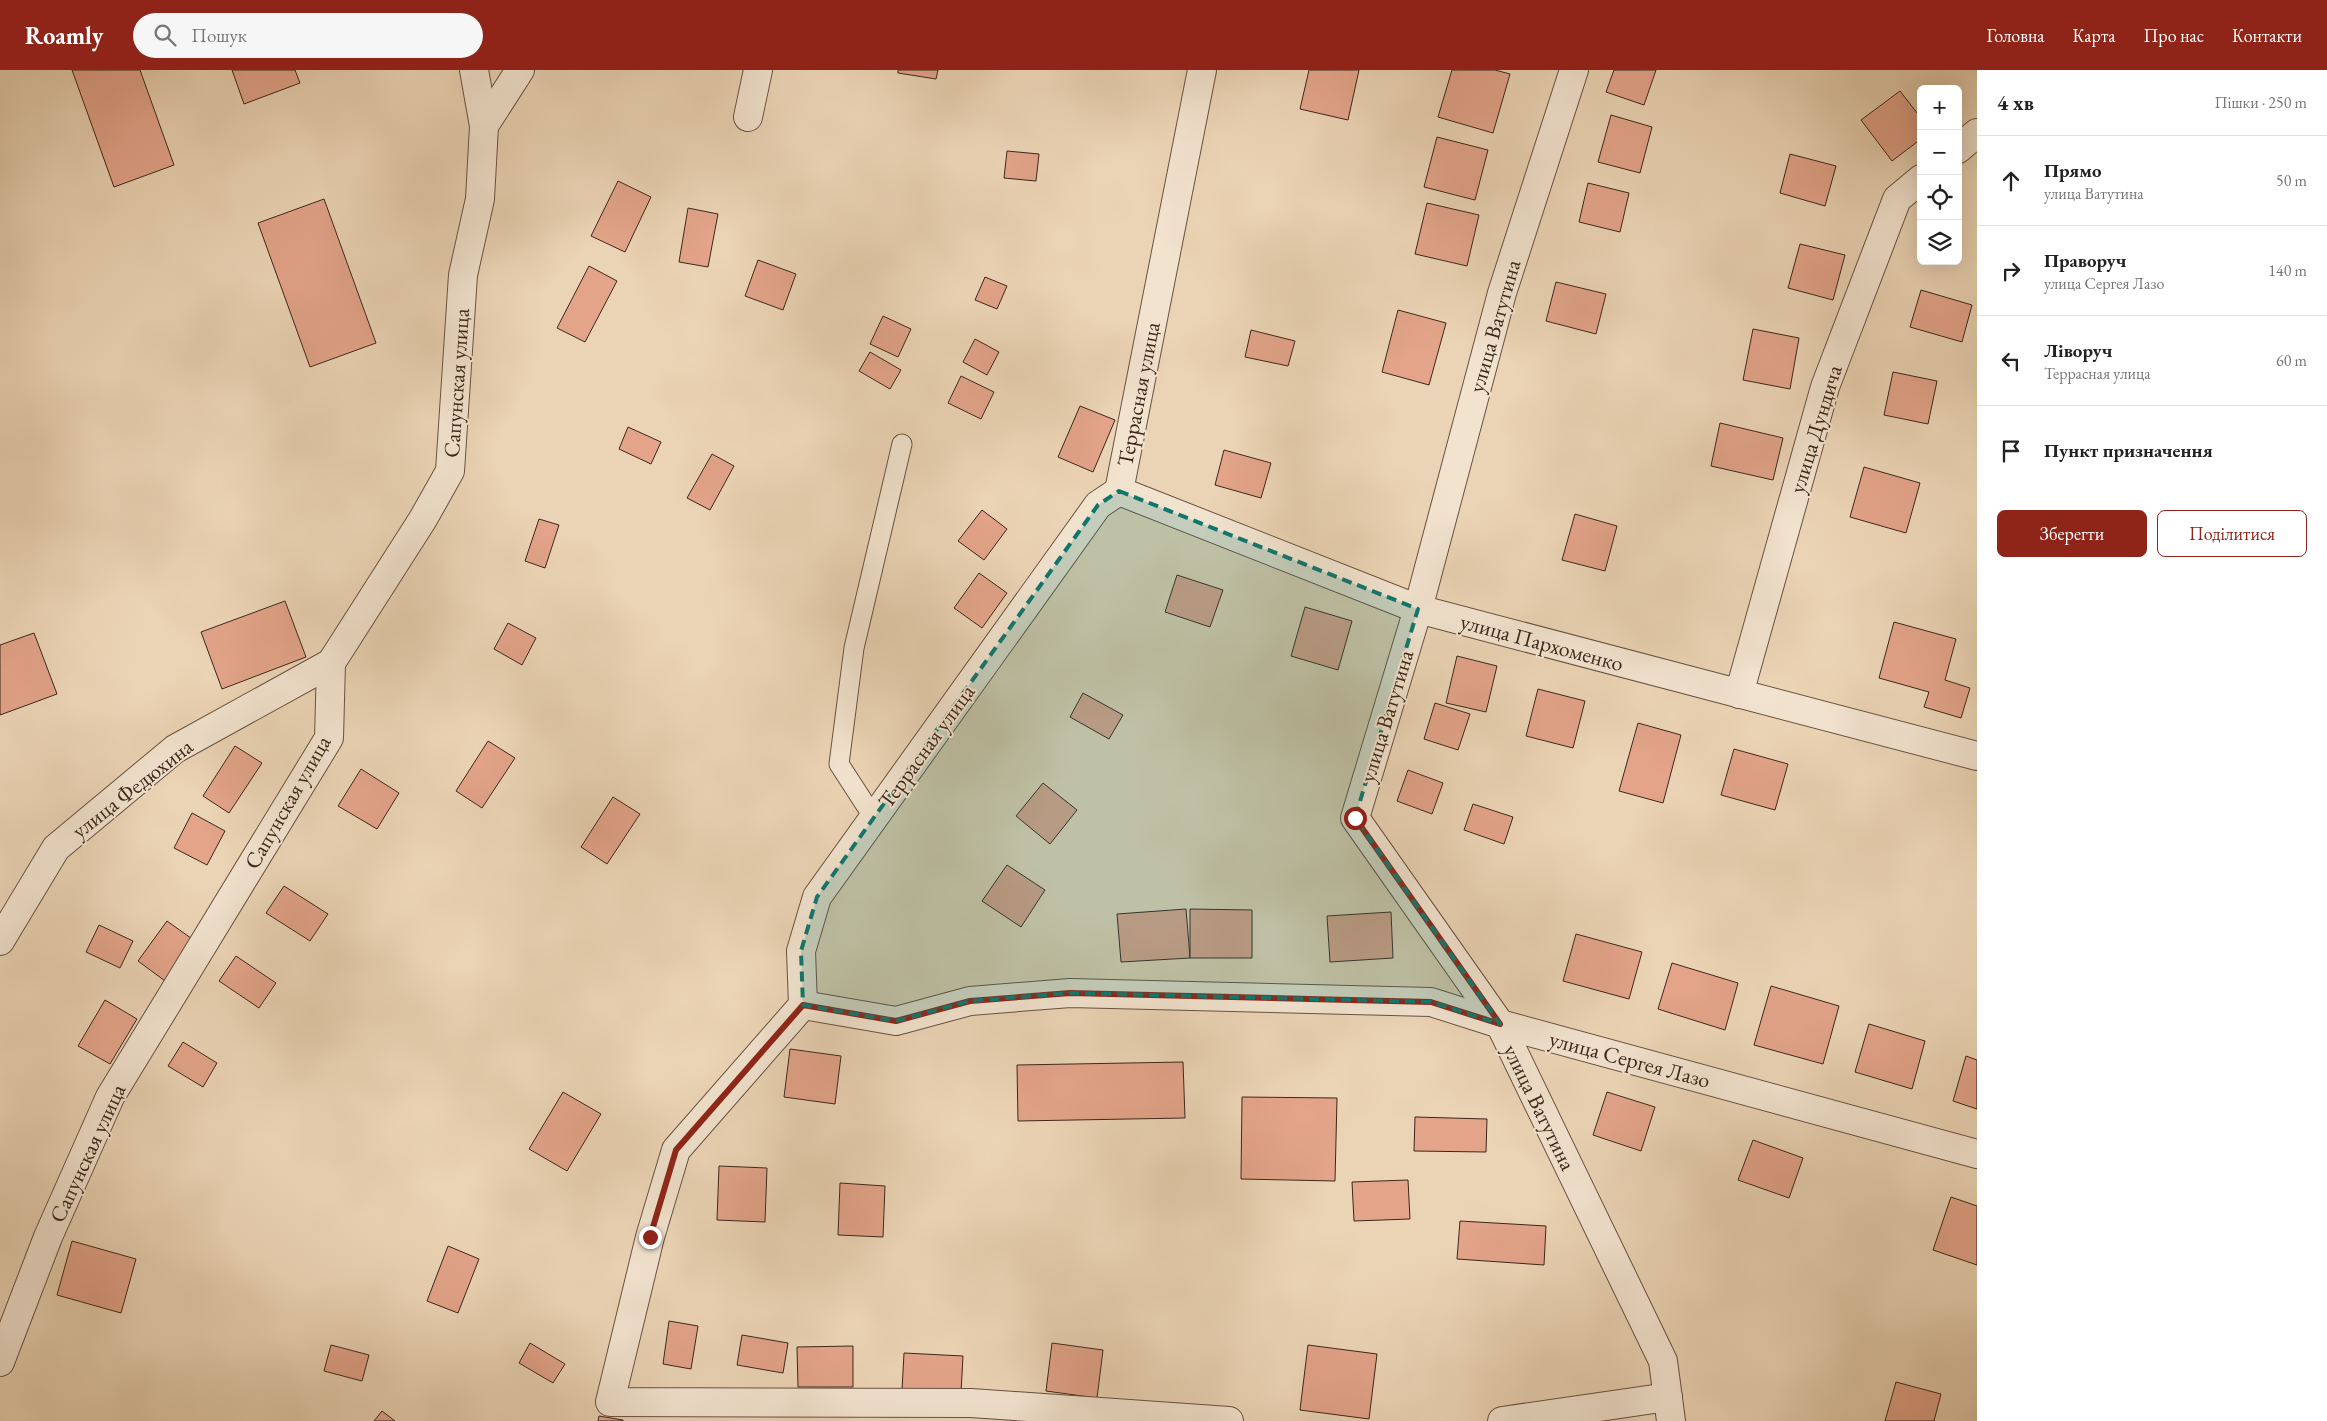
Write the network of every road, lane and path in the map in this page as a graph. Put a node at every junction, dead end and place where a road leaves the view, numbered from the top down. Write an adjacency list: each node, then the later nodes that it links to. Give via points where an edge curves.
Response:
1 (474, 70): 7 (street, Сапунская улица)
2 (520, 70): 7 (street)
3 (758, 70): 6 (street)
4 (1202, 70): 12 (street, Террасная улица)
5 (1574, 70): 13 (street, улица Ватутина, via 1502,293)
6 (748, 116)
7 (484, 126): 14 (street, Сапунская улица, via 480,199 463,276 450,471)
8 (1977, 133): 9 (street)
9 (1962, 145)
10 (1917, 182): 15 (street, улица Дундича, via 1897,199 1825,387)
11 (902, 444): 17 (lane, via 854,648 839,764)
12 (1119, 491): 13 (street, улица Пархоменко); 17 (street, Террасная улица, via 1098,505)
13 (1418, 609): 15 (street, улица Пархоменко); 20 (street, улица Ватутина, via 1355,818)
14 (331, 663): 18 (street, улица Федюхина, via 175,749 64,841 56,848); 22 (street, Сапунская улица, via 329,738 110,1097 48,1237)
15 (1739, 694): 16 (street, улица Пархоменко)
16 (1977, 756)
17 (874, 818): 19 (street, Террасная улица, via 818,897 801,951)
18 (0, 941)
19 (803, 1005): 20 (street, улица Сергея Лазо, via 896,1021 970,1001 1070,993 1431,1002); 24 (street, via 676,1150 650,1237 610,1402 971,1403)
20 (1500, 1024): 21 (street, улица Сергея Лазо); 23 (street, улица Ватутина, via 1663,1360)
21 (1977, 1154)
22 (0, 1362)
23 (1670, 1409): 25 (street)
24 (1229, 1421)
25 (1502, 1421)

